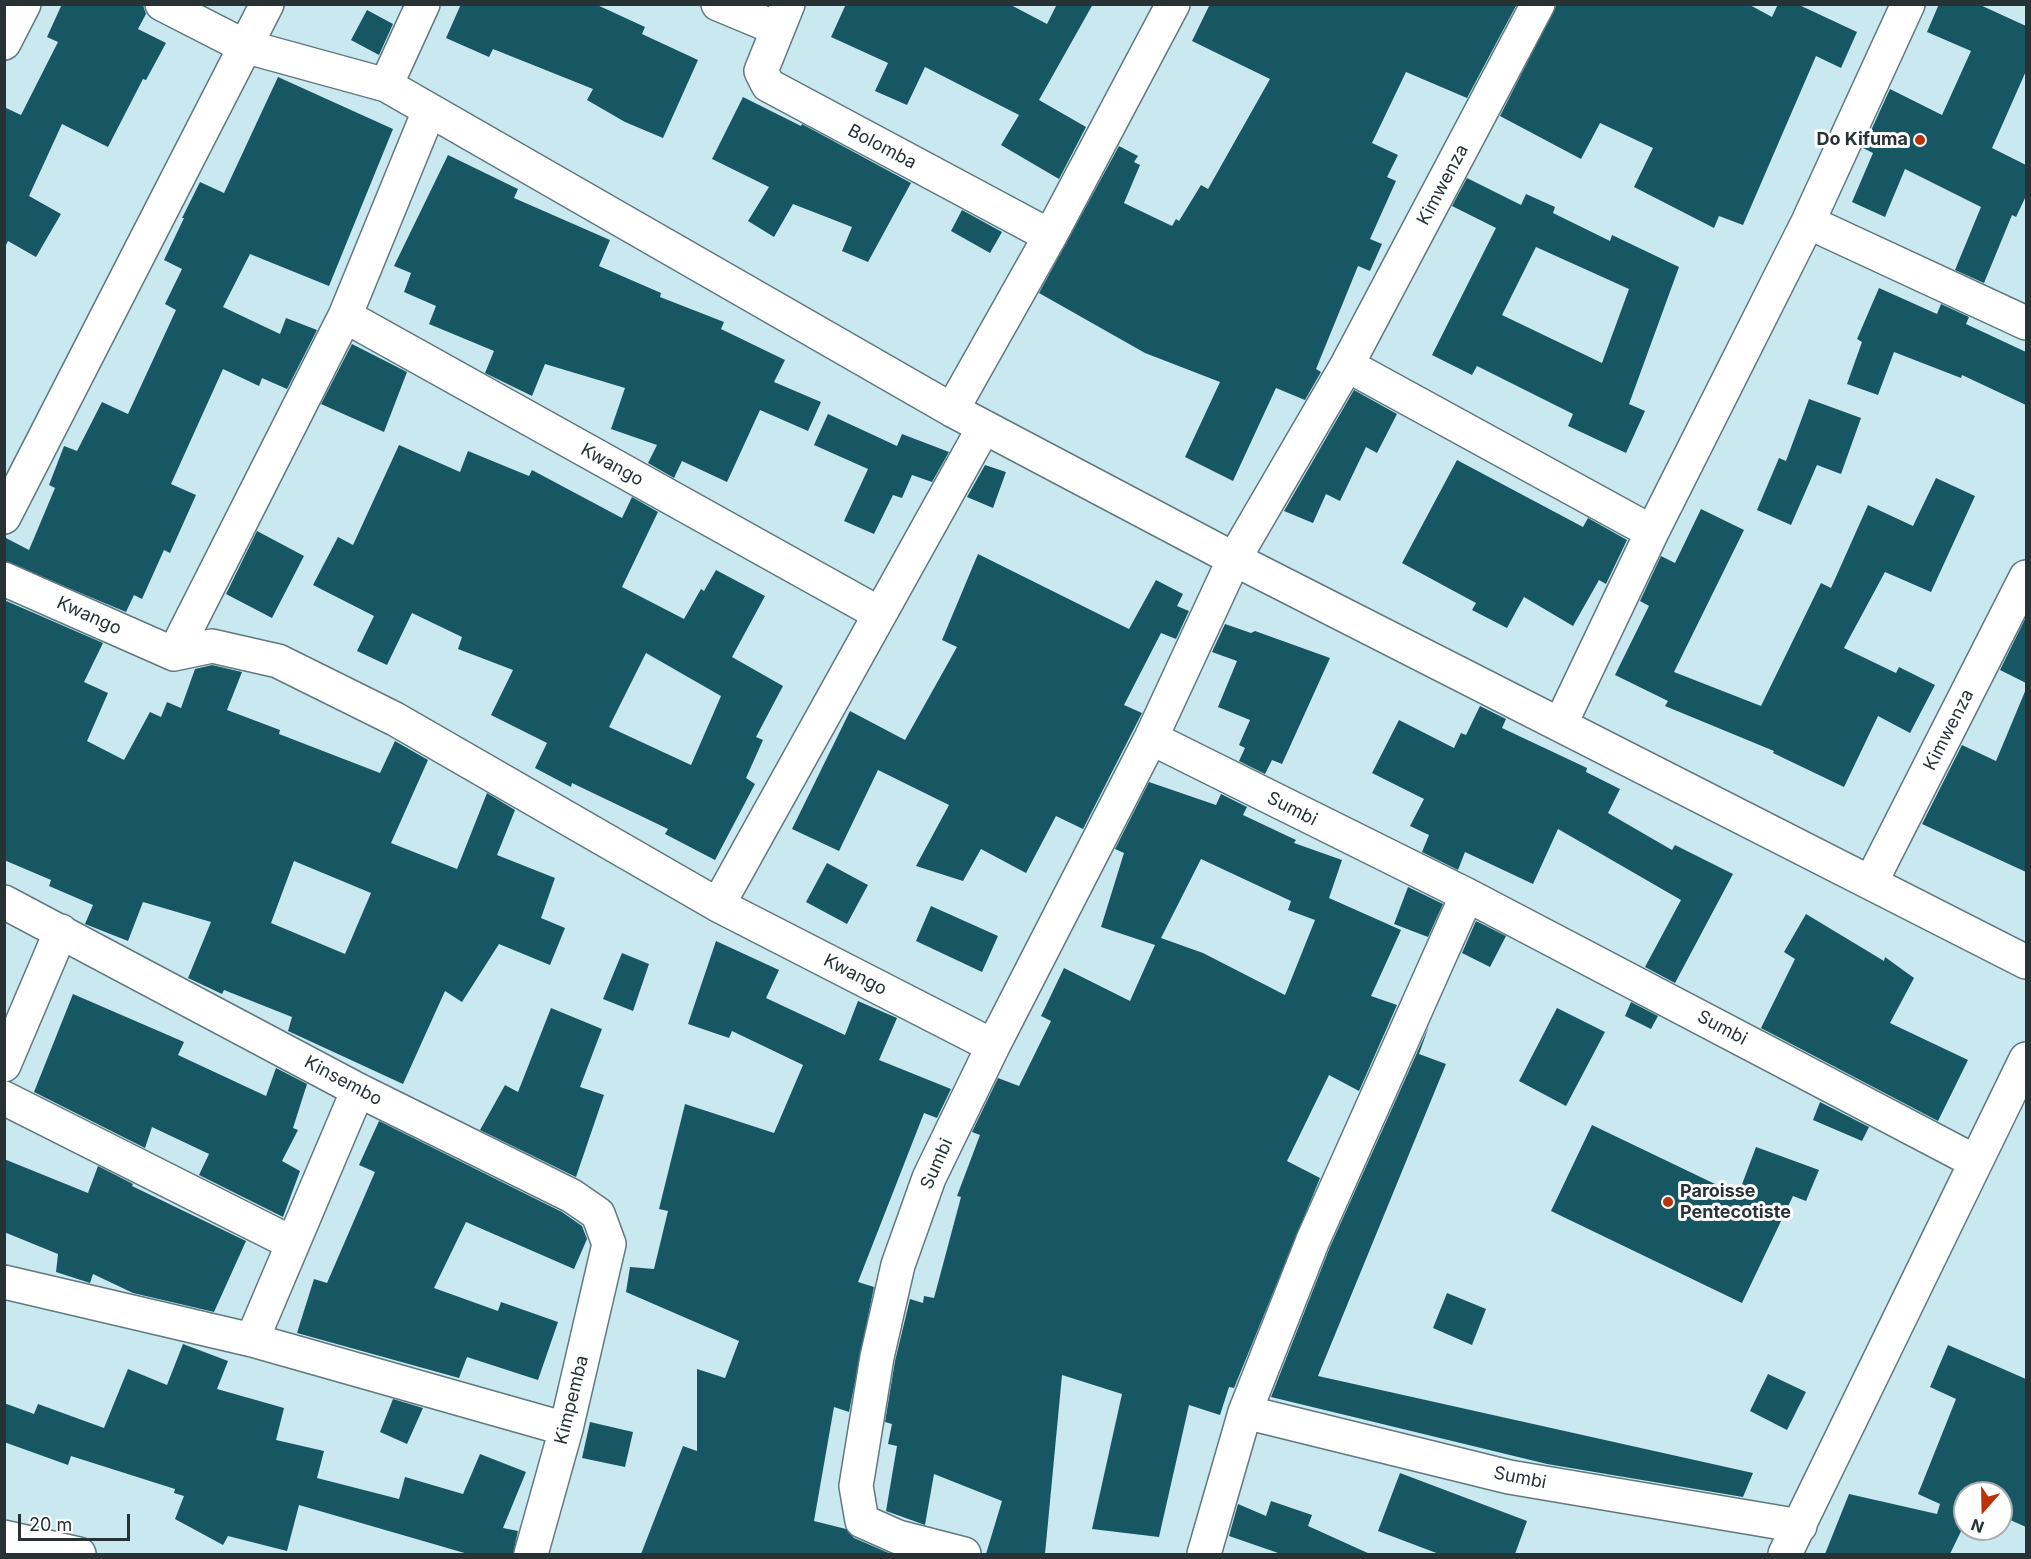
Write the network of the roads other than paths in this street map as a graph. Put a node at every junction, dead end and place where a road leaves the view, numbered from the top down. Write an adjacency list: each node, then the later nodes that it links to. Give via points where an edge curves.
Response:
1 (24, 4): 10 (street)
2 (162, 4): 11 (street)
3 (267, 4): 11 (street)
4 (423, 4): 12 (street)
5 (718, 4): 9 (street, Bolomba)
6 (1173, 4): 15 (street)
7 (1538, 4): 18 (street, Kimwenza)
8 (1908, 4): 14 (street)
9 (783, 17): 15 (street, Bolomba, via 761,71 768,85)
10 (4, 43)
11 (244, 46): 12 (street); 21 (street)
12 (386, 85): 13 (street)
13 (429, 111): 16 (street); 19 (street)
14 (1808, 222): 17 (street); 22 (street)
15 (1050, 236): 19 (street)
16 (345, 316): 26 (street, Kwango); 27 (street)
17 (2026, 323)
18 (1347, 365): 22 (street); 23 (street, Kimwenza)
19 (952, 410): 20 (street)
20 (984, 427): 23 (street); 26 (street)
21 (4, 517)
22 (1652, 532): 28 (street)
23 (1234, 559): 28 (street); 29 (street, Sumbi)
24 (2026, 578): 30 (street, Kimwenza)
25 (4, 579): 27 (street, Kwango)
26 (880, 614): 33 (street)
27 (174, 654): 33 (street, Kwango, via 212,646 278,661 395,719)
28 (1561, 723): 30 (street)
29 (1151, 738): 31 (street, Sumbi); 36 (street, Sumbi)
30 (1871, 882): 35 (street)
31 (1467, 895): 41 (street, Sumbi); 46 (street, via 1313,1240)
32 (4, 902): 34 (street, Kinsembo)
33 (718, 905): 36 (street, Kwango)
34 (61, 931): 38 (street); 39 (street, Kinsembo)
35 (2026, 962)
36 (993, 1046): 52 (street, Sumbi, via 929,1178 898,1265 877,1357 856,1486 862,1521 898,1537)
37 (2026, 1059): 41 (street)
38 (4, 1065)
39 (358, 1090): 42 (street); 43 (street, Kinsembo, via 572,1196 598,1214)
40 (4, 1098): 42 (street)
41 (1976, 1162): 48 (street)
42 (292, 1243): 45 (street)
43 (609, 1244): 47 (street, Kimpemba)
44 (4, 1282): 45 (street)
45 (252, 1340): 47 (street)
46 (1245, 1412): 48 (street, Sumbi, via 1509,1478); 53 (street)
47 (566, 1429): 51 (street, Kimpemba)
48 (1800, 1526): 54 (street)
49 (4, 1537): 50 (street)
50 (79, 1554)
51 (531, 1554)
52 (964, 1554)
53 (1204, 1554)
54 (1785, 1554)

